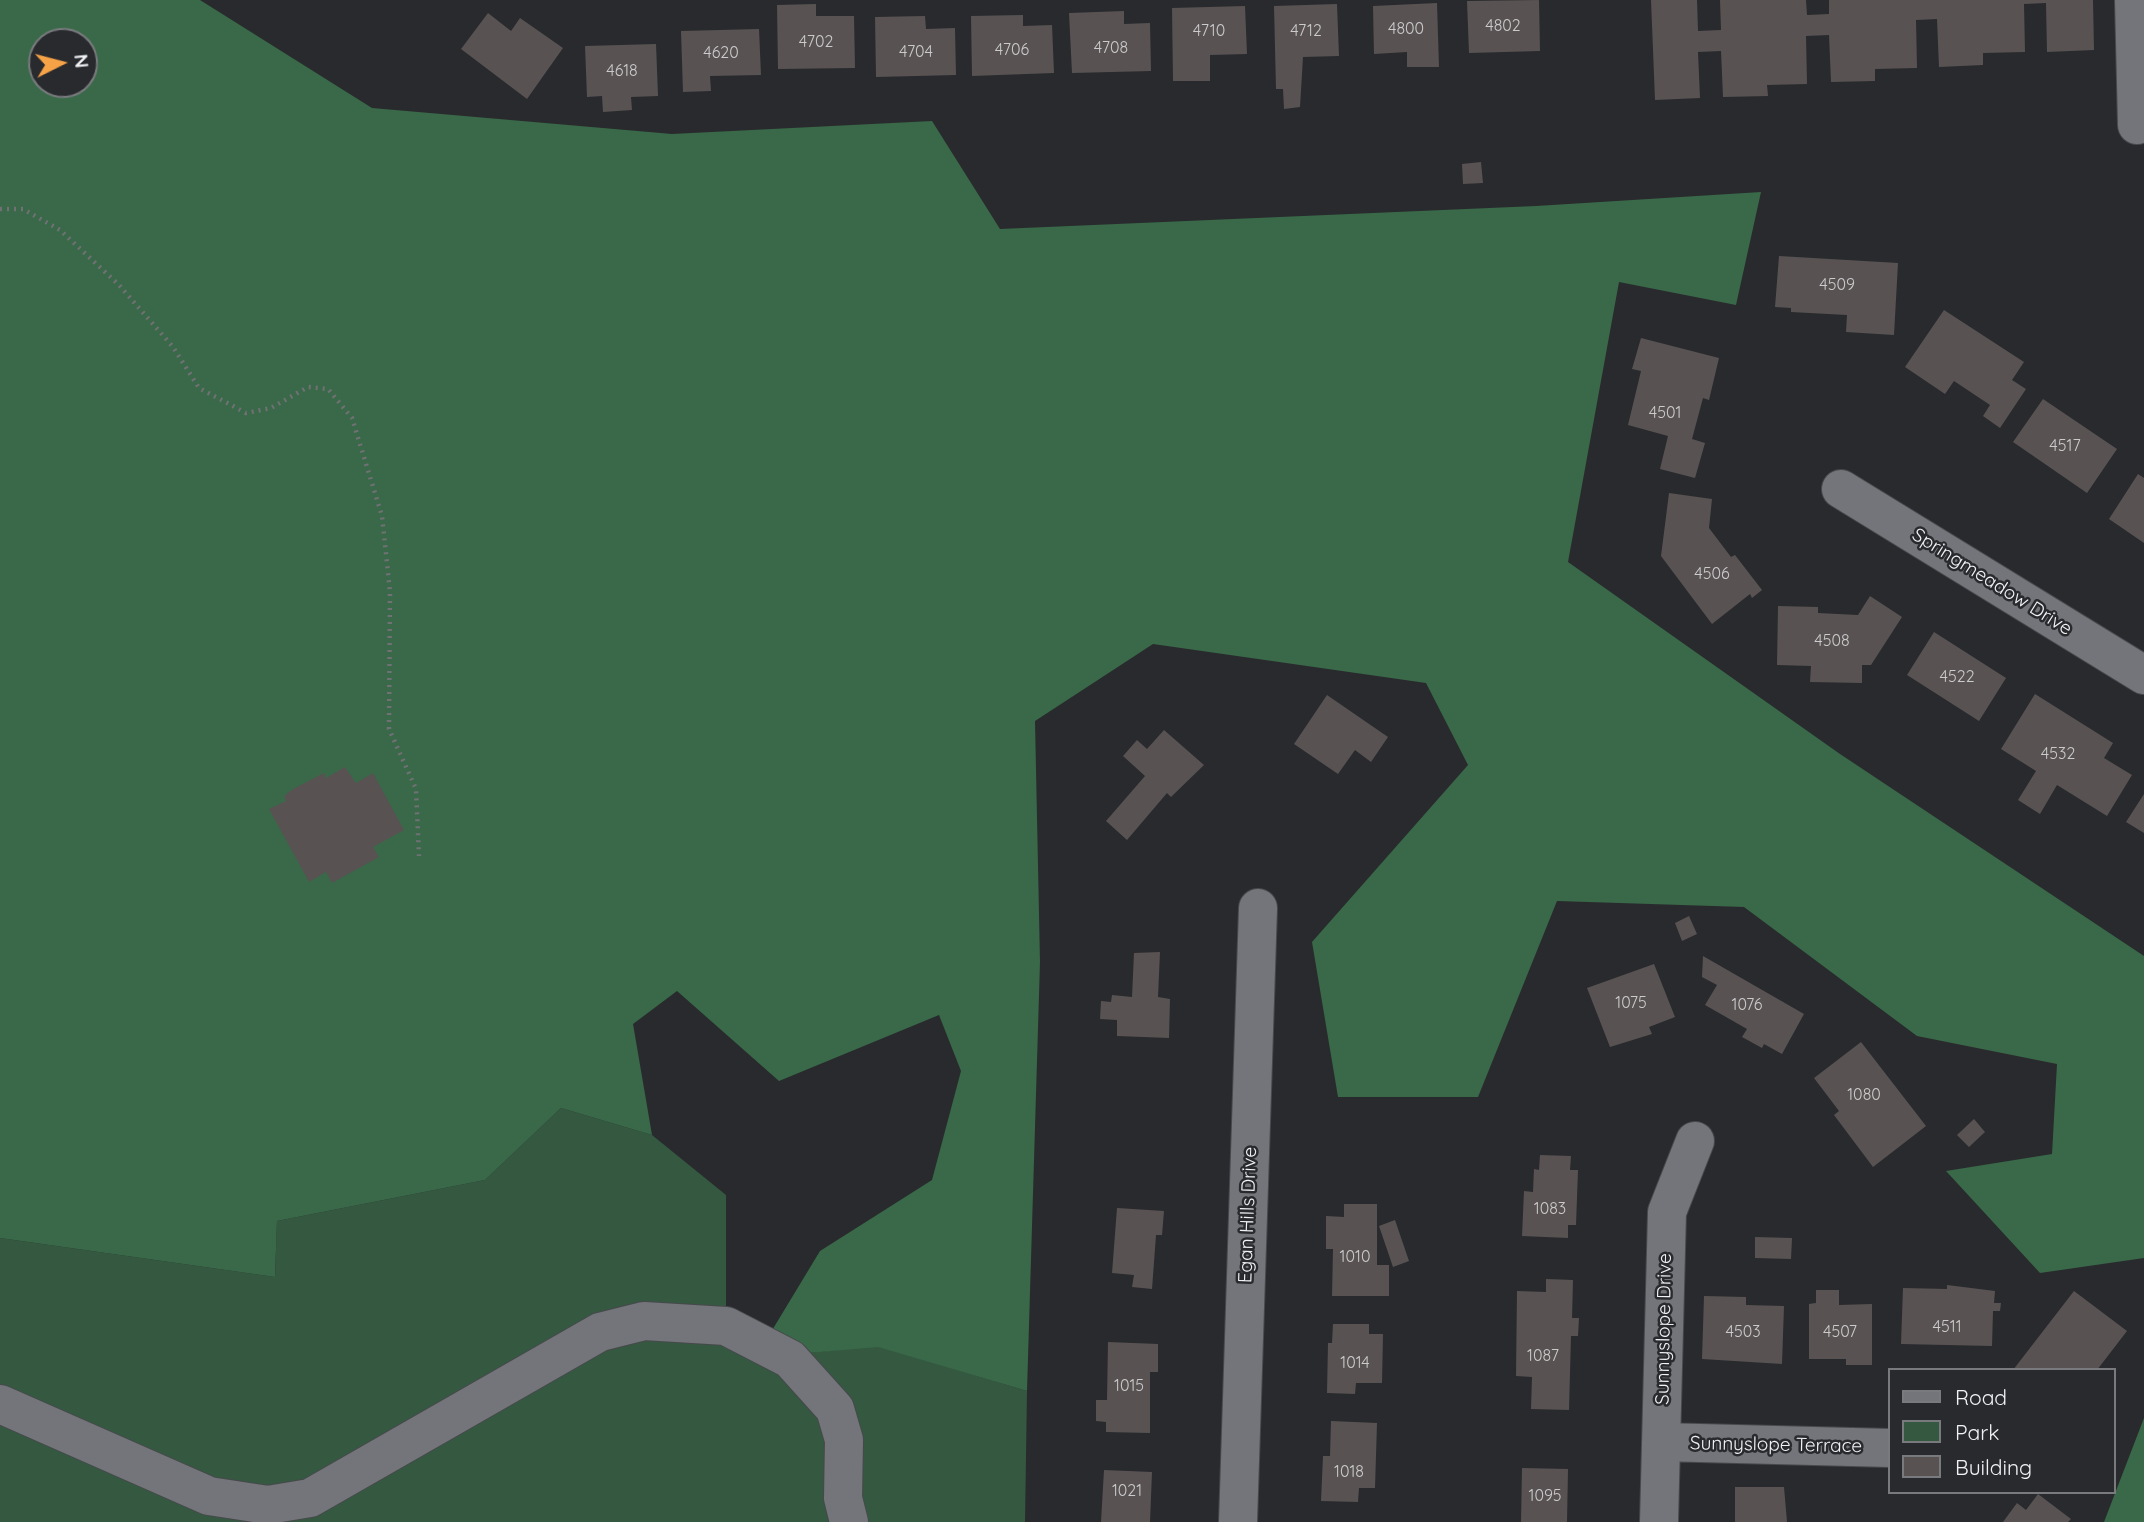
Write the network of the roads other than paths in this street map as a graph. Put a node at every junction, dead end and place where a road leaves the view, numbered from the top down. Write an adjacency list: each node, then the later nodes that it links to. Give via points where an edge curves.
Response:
1 (2134, 0): 2 (street)
2 (2137, 125)
3 (1841, 489): 4 (street, Springmeadow Drive)
4 (2144, 675)
5 (1258, 908): 11 (street, Egan Hills Drive)
6 (1695, 1141): 8 (street, Sunnyslope Drive, via 1667,1212)
7 (0, 1404): 10 (street, via 209,1496 268,1505 310,1499 600,1332 644,1321 726,1326 790,1359 835,1409 844,1440 842,1498)
8 (1661, 1442): 9 (street, Sunnyslope Terrace); 12 (street, Sunnyslope Drive)
9 (1888, 1448)
10 (849, 1522)
11 (1238, 1522)
12 (1659, 1522)

